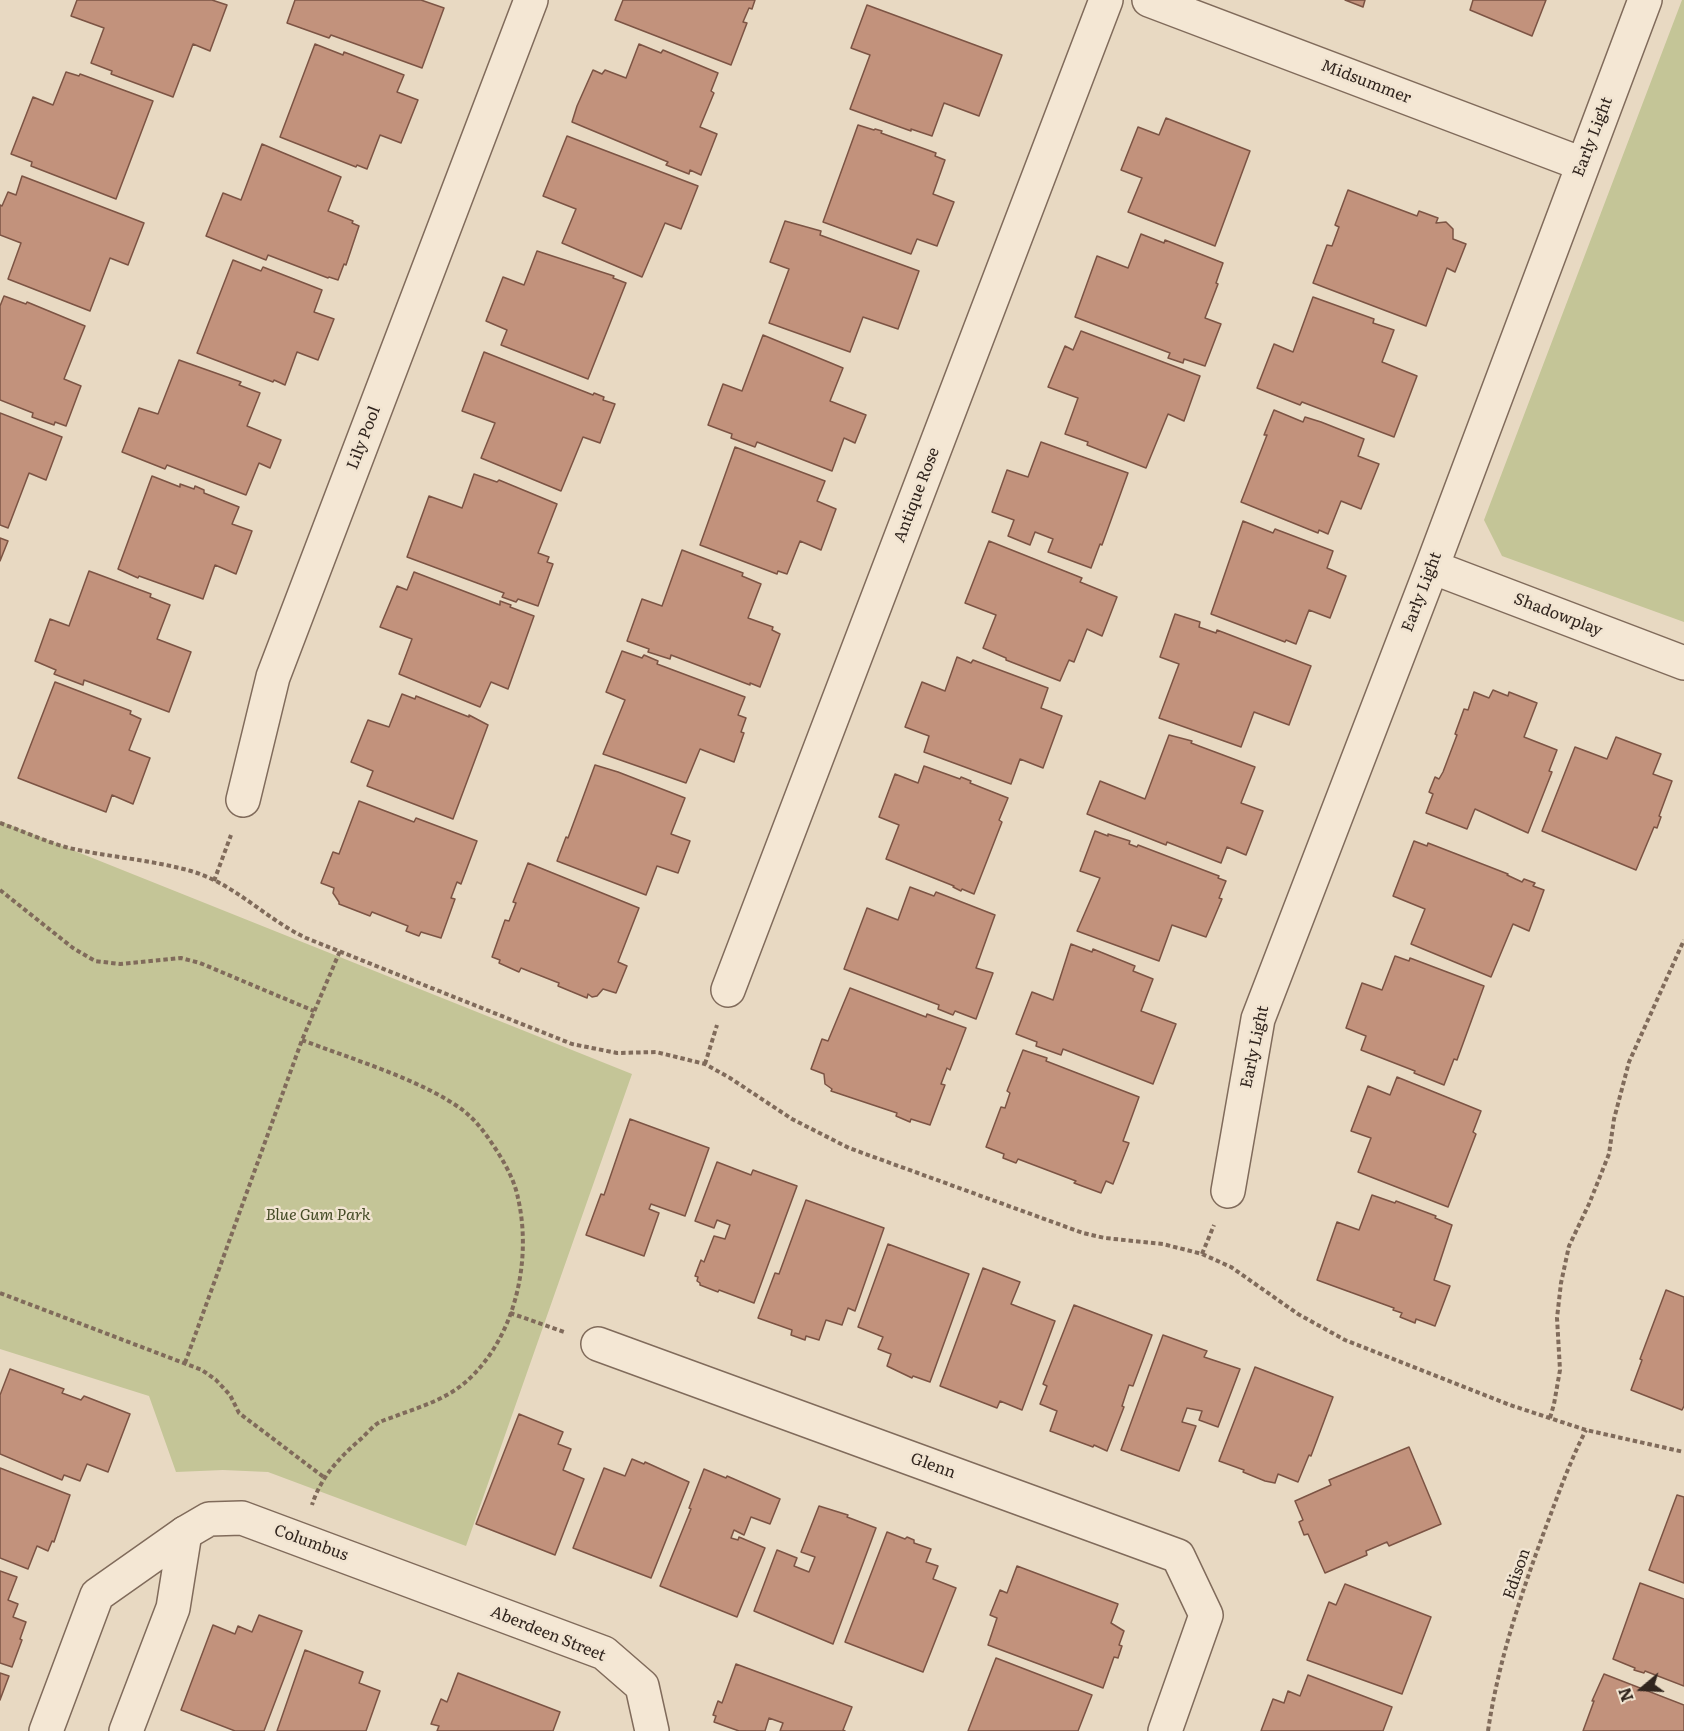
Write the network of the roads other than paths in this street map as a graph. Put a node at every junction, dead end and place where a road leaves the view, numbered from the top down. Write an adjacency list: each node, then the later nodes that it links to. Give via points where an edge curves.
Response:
1 (531, 0): 8 (street, Lily Pool, via 273,677)
2 (1106, 0): 9 (street, Antique Rose)
3 (1149, 0): 5 (street, Midsummer)
4 (1645, 0): 5 (street, Early Light)
5 (1582, 164): 6 (street, Early Light)
6 (1432, 567): 7 (street, Shadowplay); 10 (street, Early Light, via 1258,1019)
7 (1684, 663)
8 (243, 800)
9 (728, 990)
10 (1228, 1191)
11 (598, 1344): 17 (street, Glenn, via 1178,1556 1206,1615)
12 (185, 1533): 13 (street, Columbus, via 209,1519 242,1518); 14 (street, Columbus, via 97,1595); 15 (street, via 173,1608)
13 (437, 1590): 16 (street, Aberdeen Street, via 604,1653 642,1686)
14 (46, 1731)
15 (126, 1731)
16 (652, 1731)
17 (1165, 1731)

